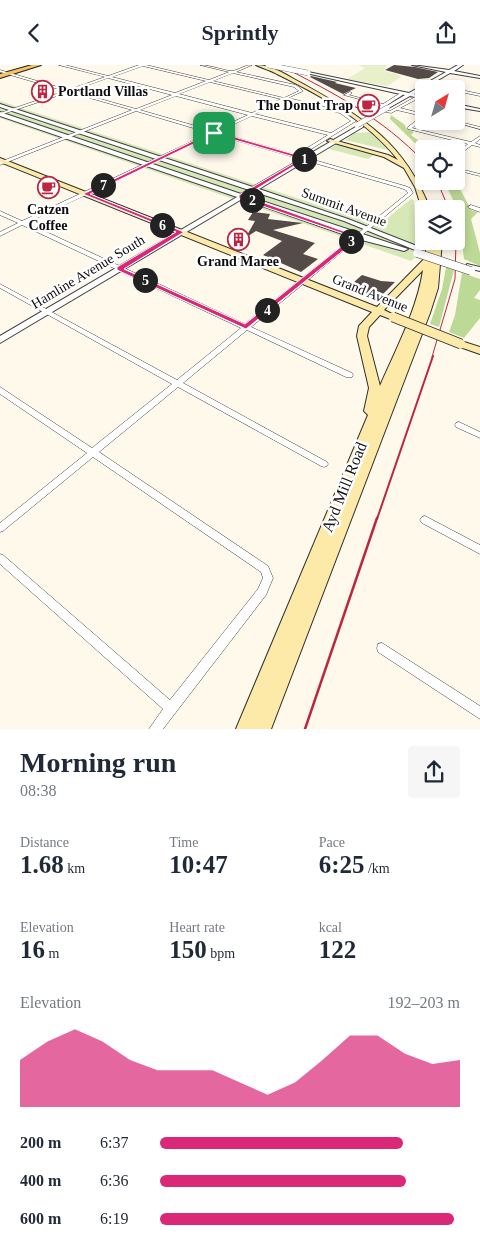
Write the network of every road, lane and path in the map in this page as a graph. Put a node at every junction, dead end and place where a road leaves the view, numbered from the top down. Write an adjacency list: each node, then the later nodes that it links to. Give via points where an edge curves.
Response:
1 (38, 65): 13 (main road)
2 (61, 65): 15 (street)
3 (142, 65): 15 (street); 18 (street)
4 (202, 65): 11 (street)
5 (250, 65): 11 (street)
6 (258, 65): 57 (main road, via 348,110)
7 (267, 65): 23 (street, bridge); 57 (main road, via 354,112 381,131)
8 (414, 65): 12 (street)
9 (461, 65): 12 (street, Hamline Avenue South)
10 (0, 71): 13 (street)
11 (233, 72): 18 (street); 28 (street, via 295,86 301,91)
12 (450, 72): 16 (street); 17 (street, Hamline Avenue South)
13 (9, 73): 14 (main road); 19 (street)
14 (0, 76)
15 (108, 77): 19 (street); 24 (street)
16 (480, 77)
17 (435, 80)
18 (209, 81): 24 (street); 28 (street)
19 (67, 91): 33 (street); 36 (street)
20 (415, 92): 25 (street, Hamline Avenue South)
21 (465, 92): 26 (street)
22 (350, 93): 32 (street, via 346,95)
23 (403, 93): 25 (street); 32 (street)
24 (174, 95): 36 (street); 39 (street)
25 (410, 95): 27 (street); 32 (street, Hamline Avenue South)
26 (480, 95)
27 (415, 96)
28 (285, 99): 39 (street); 49 (street, via 345,113 355,122)
29 (415, 99): 34 (street)
30 (0, 105): 33 (street, Summit Avenue)
31 (465, 107): 35 (street)
32 (388, 108): 32 (street, via 378,109); 34 (street); 49 (street, Hamline Avenue South, bridge)
33 (14, 109): 38 (street); 45 (street, Summit Avenue)
34 (398, 109): 37 (street)
35 (480, 110)
36 (135, 111): 45 (street); 46 (street)
37 (415, 113)
38 (0, 114): 47 (street, Summit Avenue)
39 (252, 115): 46 (street); 49 (street)
40 (415, 123): 43 (street, via 409,128)
41 (465, 124): 42 (street)
42 (480, 128)
43 (415, 130)
44 (417, 130): 50 (street)
45 (81, 131): 47 (street); 55 (street, Summit Avenue)
46 (214, 133): 54 (street); 55 (street)
47 (67, 137): 58 (street); 59 (street, Summit Avenue)
48 (480, 137): 50 (street)
49 (333, 140): 53 (main road); 54 (street); 56 (street, Hamline Avenue South); 57 (main road)
50 (472, 144): 51 (street); 52 (street)
51 (480, 146)
52 (465, 149)
53 (377, 153): 57 (main road); 63 (main road, via 399,163)
54 (297, 156): 56 (street)
55 (161, 158): 59 (street); 64 (street, Summit Avenue)
56 (305, 158): 64 (street, Hamline Avenue South); 72 (street, via 410,191)
57 (404, 158): 62 (main road); 67 (main road)
58 (2, 162): 65 (main road, Grand Avenue)
59 (148, 164): 65 (street); 66 (street, Summit Avenue)
60 (465, 171): 61 (street)
61 (480, 175)
62 (415, 180)
63 (415, 181)
64 (253, 189): 66 (street, Hamline Avenue South); 72 (street, Summit Avenue)
65 (85, 194): 71 (street); 73 (main road, Grand Avenue)
66 (241, 197): 73 (street, Hamline Avenue South); 75 (street, Summit Avenue)
67 (429, 200)
68 (471, 207): 69 (street)
69 (480, 210)
70 (0, 213): 71 (street)
71 (22, 224): 74 (street); 83 (street)
72 (368, 228): 75 (street); 76 (street, Summit Avenue)
73 (181, 232): 83 (street, Hamline Avenue South); 86 (main road, Grand Avenue)
74 (0, 234)
75 (357, 237): 77 (street, Summit Avenue); 86 (street)
76 (415, 249)
77 (415, 250)
78 (417, 250): 82 (street, Summit Avenue, bridge)
79 (430, 250): 81 (main road, Ayd Mill Road)
80 (437, 250): 95 (main road, Ayd Mill Road, via 433,288)
81 (430, 257): 88 (main road); 95 (main road, Ayd Mill Road, via 425,286)
82 (470, 268): 84 (street, Summit Avenue); 85 (street, Summit Avenue)
83 (120, 269): 89 (street, Hamline Avenue South); 90 (street)
84 (480, 269)
85 (480, 274)
86 (302, 281): 88 (main road, Grand Avenue); 90 (street)
87 (0, 285): 89 (street)
88 (379, 311): 92 (main road, Grand Avenue, bridge); 95 (main road, via 369,335 380,378); 98 (main road, via 366,322 363,330 375,388)
89 (48, 312): 91 (street, Hamline Avenue South); 94 (street)
90 (246, 327): 93 (street); 94 (street)
91 (0, 340)
92 (480, 351)
93 (349, 375)
94 (177, 383): 100 (street); 101 (street)
95 (390, 389): 98 (main road, Ayd Mill Road); 111 (main road, Ayd Mill Road)
96 (0, 390): 100 (street)
97 (459, 425): 99 (street)
98 (366, 434): 110 (main road, Ayd Mill Road)
99 (480, 435)
100 (92, 453): 103 (street); 107 (street, via 264,569 268,578 262,592)
101 (324, 464)
102 (425, 520): 104 (street)
103 (0, 528)
104 (480, 550)
105 (0, 558): 107 (street)
106 (382, 648): 108 (street)
107 (171, 708): 109 (street)
108 (480, 713)
109 (155, 729)
110 (245, 729)
111 (262, 729)

